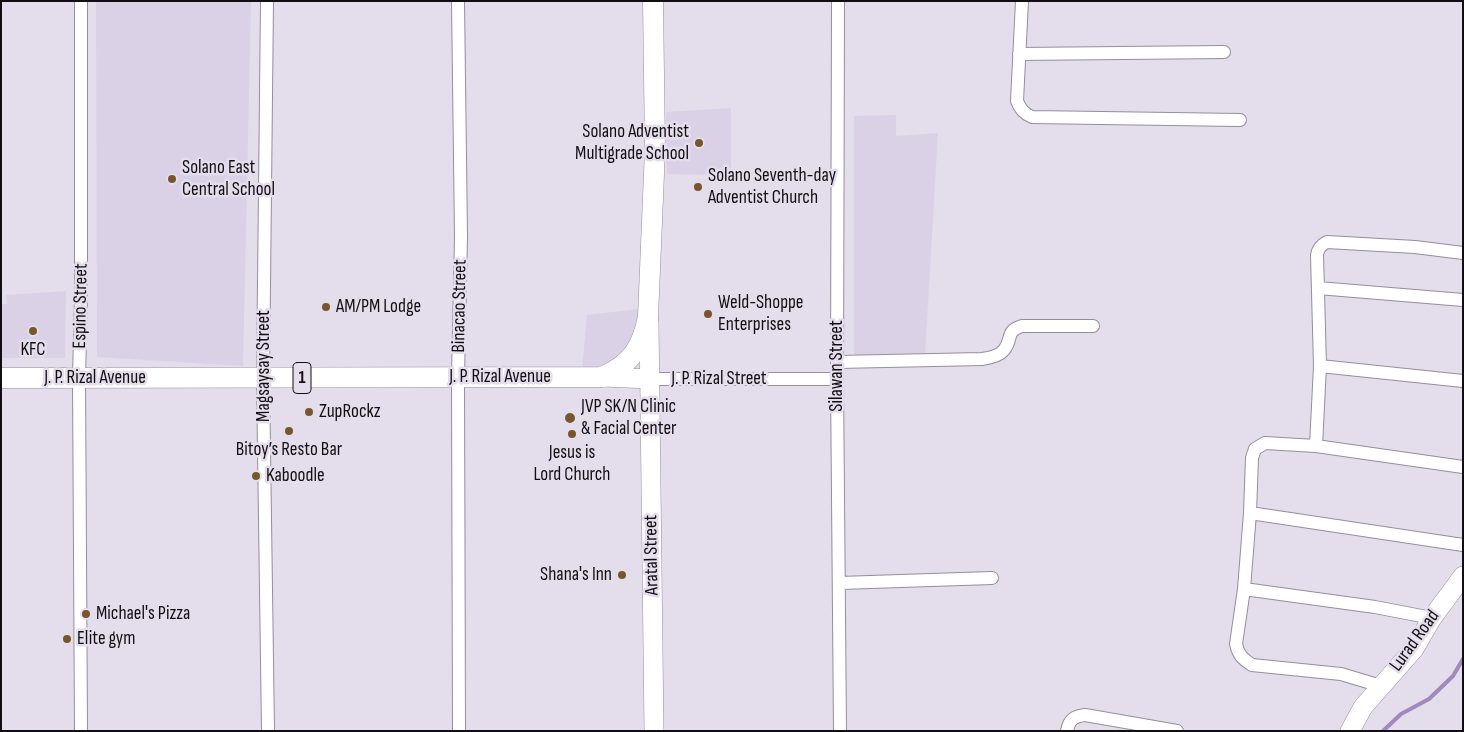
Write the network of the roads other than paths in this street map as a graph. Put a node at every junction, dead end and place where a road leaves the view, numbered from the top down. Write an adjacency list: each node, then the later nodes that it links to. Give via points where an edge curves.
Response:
1 (80, 1): 18 (street, Espino Street)
2 (267, 1): 19 (street, Magsaysay Street)
3 (458, 1): 20 (street, Binacao Street, via 461,237)
4 (653, 1): 13 (main road, via 655,149)
5 (838, 1): 15 (street, Silawan Street)
6 (1022, 1): 8 (street)
7 (1224, 52): 8 (street)
8 (1020, 54): 9 (street, via 1017,102 1019,108 1032,117)
9 (1240, 120)
10 (1463, 253): 11 (street, via 1327,242 1318,250)
11 (1318, 288): 12 (street); 16 (street)
12 (1463, 300)
13 (648, 317): 21 (main road, via 646,331 636,352 626,363); 22 (street, Aratal Street)
14 (1093, 326): 15 (street, via 1015,328 1010,332 1004,350 982,360)
15 (837, 362): 23 (street, Silawan Street)
16 (1320, 366): 24 (street); 25 (street)
17 (1, 378): 18 (main road, J. P. Rizal Avenue / 1)
18 (79, 378): 19 (main road, J. P. Rizal Avenue / 1); 35 (street, Espino Street)
19 (263, 378): 20 (main road, J. P. Rizal Avenue / 1); 36 (street, Magsaysay Street)
20 (458, 378): 21 (main road, J. P. Rizal Avenue / 1); 37 (street, Binacao Street)
21 (602, 378): 22 (street, J. P. Rizal Street)
22 (650, 379): 23 (street, J. P. Rizal Street); 38 (street, Aratal Street)
23 (837, 379): 31 (street, Silawan Street)
24 (1463, 381)
25 (1316, 446): 26 (street); 27 (street, via 1265,443 1255,450)
26 (1463, 467)
27 (1250, 513): 28 (street); 32 (street)
28 (1463, 545)
29 (1463, 576): 33 (street, Lurad Road)
30 (992, 578): 31 (street)
31 (840, 582): 39 (street, Silawan Street)
32 (1244, 590): 33 (street); 34 (street, via 1236,644 1243,660 1252,665 1341,674)
33 (1432, 618): 34 (street, Lurad Road, via 1414,649)
34 (1381, 686): 42 (street, Lurad Road, via 1363,707)
35 (81, 731)
36 (268, 731)
37 (459, 731)
38 (654, 731)
39 (840, 731)
40 (1067, 731): 41 (street, via 1072,718 1085,714)
41 (1177, 731)
42 (1350, 731)

